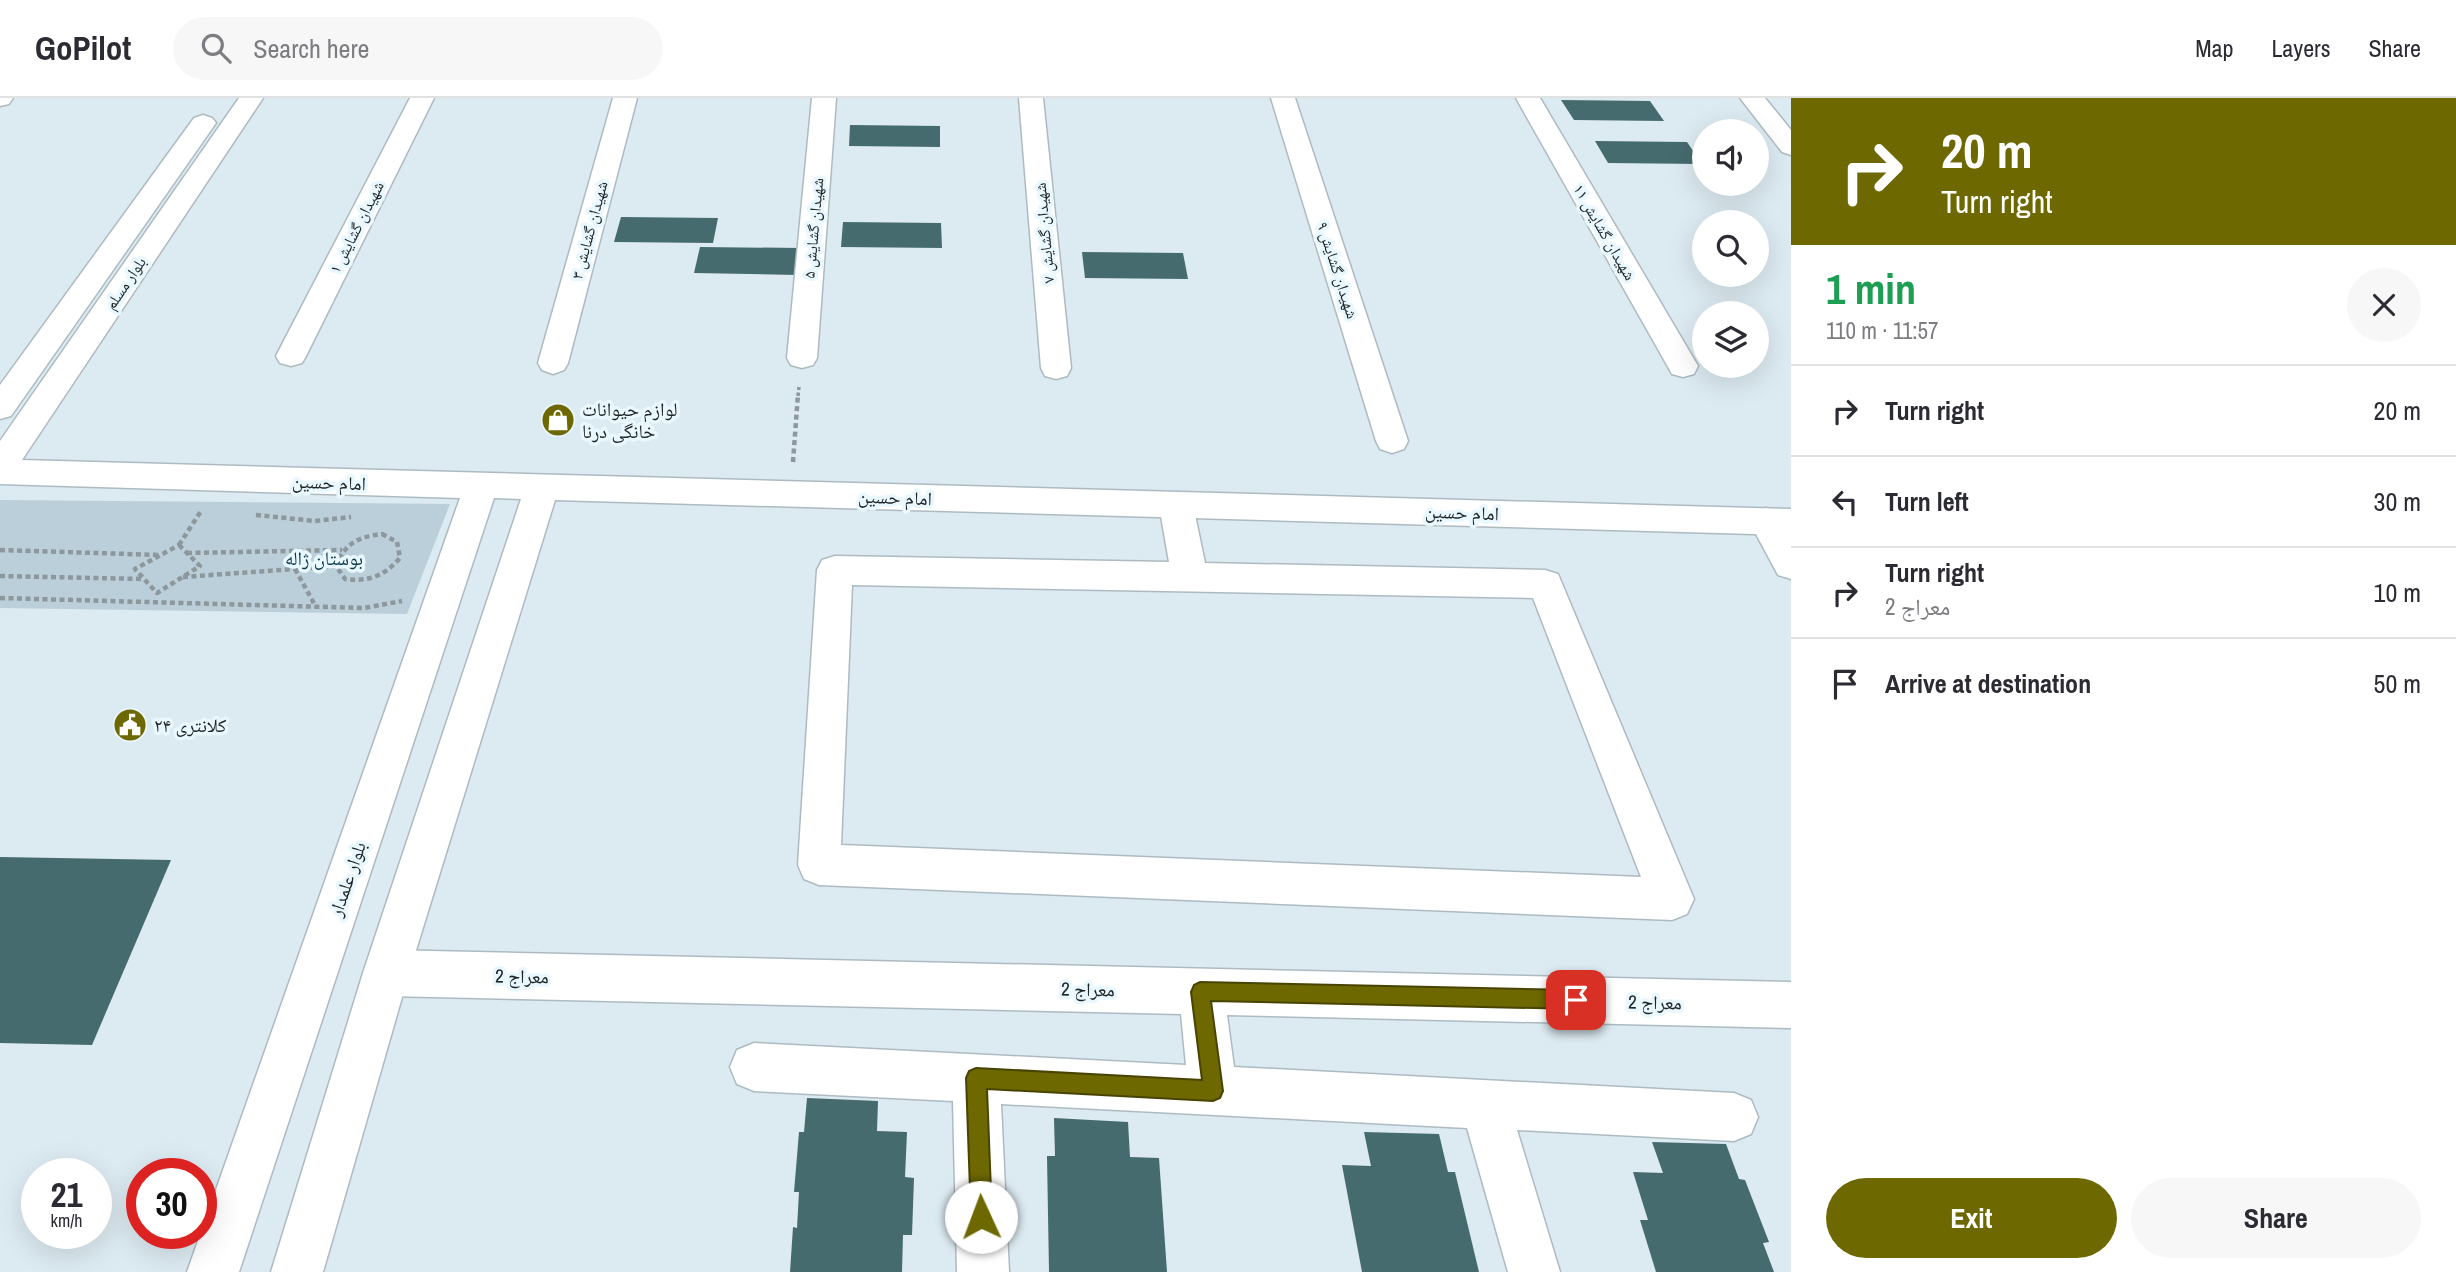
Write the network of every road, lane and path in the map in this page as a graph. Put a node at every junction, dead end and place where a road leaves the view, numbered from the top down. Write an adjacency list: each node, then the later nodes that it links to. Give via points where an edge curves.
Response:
1 (220, 98): 16 (street, بلوار مسلم)
2 (251, 98): 18 (street, بلوار مسلم)
3 (422, 98): 11 (street, شهیدان گشایش ۱)
4 (625, 98): 13 (street, شهیدان گشایش ۳)
5 (824, 98): 12 (street, شهیدان گشایش ۵)
6 (1031, 98): 15 (street, شهیدان گشایش ۷)
7 (1283, 98): 17 (street, شهیدان گشایش ۹)
8 (1528, 98): 14 (street, شهیدان گشایش ۱۱)
9 (1752, 98): 10 (street)
10 (1791, 147)
11 (291, 356)
12 (802, 358): 21 (path)
13 (553, 363)
14 (1683, 366)
15 (1056, 368)
16 (0, 408)
17 (1392, 441)
18 (0, 470): 19 (street, امام حسین)
19 (481, 486): 20 (street, امام حسین); 52 (street, بلوار علمدار)
20 (542, 488): 21 (street, امام حسین); 44 (street)
21 (791, 494): 22 (street, امام حسین)
22 (1176, 505): 27 (street, امام حسین); 37 (street)
23 (189, 509): 24 (path)
24 (212, 509)
25 (245, 513): 26 (path, via 294,521 331,522)
26 (354, 516)
27 (1778, 521): 32 (street)
28 (0, 550): 31 (path)
29 (342, 550): 30 (path); 33 (path); 33 (path, via 361,537 382,534 397,542 400,558 387,573 365,582 345,579)
30 (187, 553): 31 (path, via 179,545); 36 (path, via 200,566)
31 (161, 555): 38 (path, via 135,569)
32 (1791, 565)
33 (336, 566): 34 (path)
34 (295, 569): 36 (path); 43 (path)
35 (0, 576): 38 (path)
36 (183, 577): 39 (path)
37 (1190, 577): 37 (street, via 1545,584 1672,899 819,865 835,570)
38 (144, 579): 39 (path)
39 (157, 593): 42 (path)
40 (0, 598): 42 (path)
41 (404, 600): 43 (path, via 364,608)
42 (152, 602): 43 (path)
43 (316, 607)
44 (386, 973): 45 (street, معراج 2); 53 (street)
45 (1200, 992): 46 (street, معراج 2); 49 (street)
46 (1791, 1005)
47 (754, 1067): 48 (street)
48 (976, 1078): 49 (street); 54 (street)
49 (1213, 1091): 50 (street)
50 (1486, 1104): 51 (street); 55 (street)
51 (1734, 1117)
52 (213, 1272)
53 (297, 1272)
54 (983, 1272)
55 (1534, 1272)

